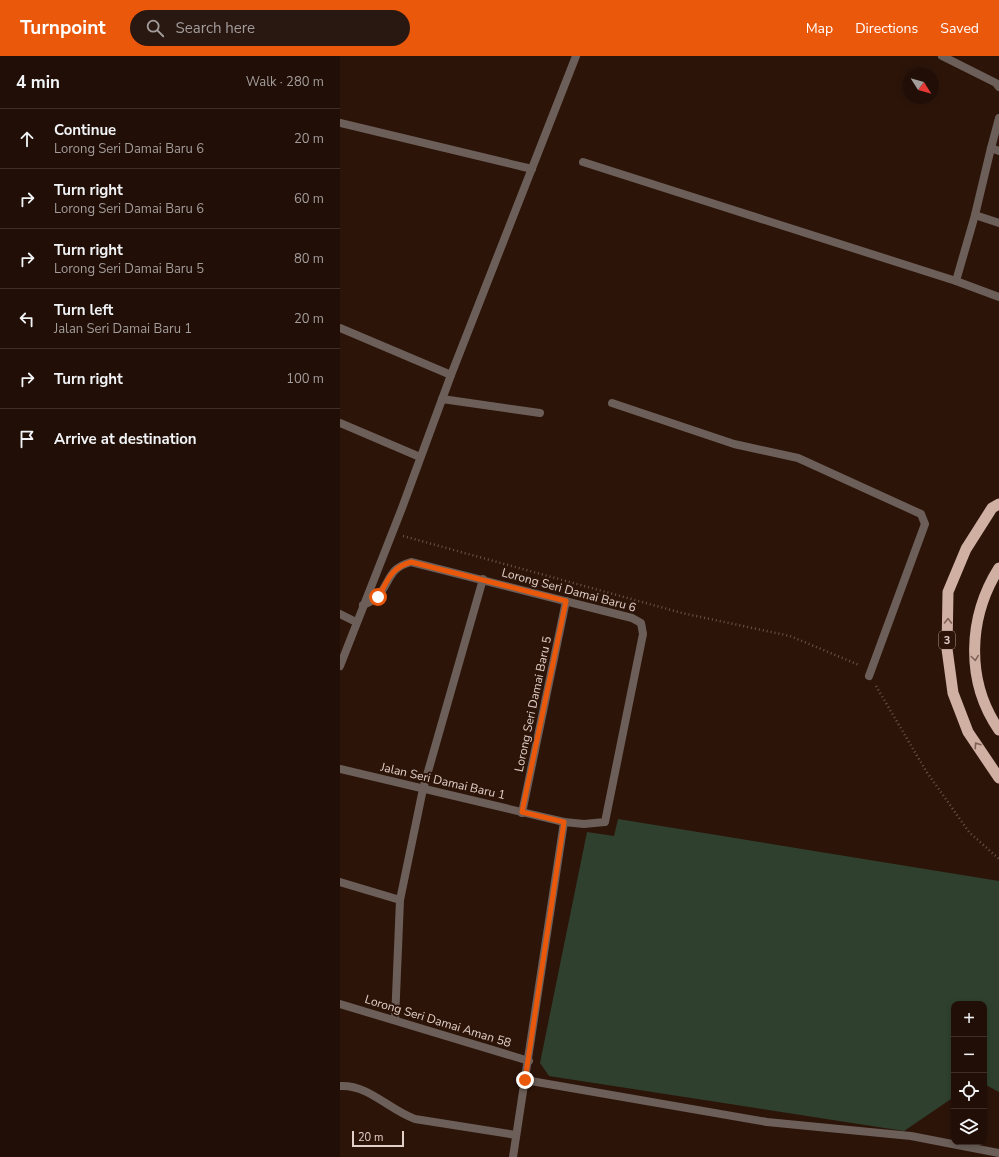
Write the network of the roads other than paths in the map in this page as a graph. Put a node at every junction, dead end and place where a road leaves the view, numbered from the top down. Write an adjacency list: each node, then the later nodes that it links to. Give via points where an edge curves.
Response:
1 (576, 56): 8 (street)
2 (942, 56): 3 (street, via 996,83)
3 (999, 87)
4 (999, 118): 6 (street)
5 (340, 123): 8 (street)
6 (995, 150): 9 (street)
7 (583, 162): 11 (street)
8 (532, 169): 14 (street)
9 (975, 215): 10 (street); 11 (street)
10 (999, 223)
11 (956, 281): 12 (street)
12 (999, 297)
13 (340, 328): 14 (street)
14 (451, 375): 15 (street)
15 (442, 399): 17 (street); 19 (street)
16 (612, 403): 28 (street, via 734,444 798,458 921,514 925,524)
17 (540, 413)
18 (340, 423): 19 (street)
19 (420, 457): 24 (street)
20 (999, 504): 31 (highway, 3, one-way to 20, via 968,732 953,693 947,650 948,592 966,549 992,508)
21 (999, 568): 29 (highway, one-way to 29, via 979,613 973,649 979,686)
22 (483, 580): 23 (street, Lorong Seri Damai Baru 6); 24 (street, Lorong Seri Damai Baru 6, via 411,562 400,565 391,574 378,597); 32 (street)
23 (566, 601): 33 (street, Lorong Seri Damai Baru 5); 34 (street, Lorong Seri Damai Baru 6, via 632,618 641,623 643,634 606,822)
24 (363, 605): 26 (street)
25 (340, 614): 26 (street)
26 (356, 622): 27 (street)
27 (340, 666)
28 (869, 676)
29 (999, 730)
30 (340, 769): 32 (street, Jalan Seri Damai Baru 1)
31 (999, 778)
32 (423, 789): 33 (street, Jalan Seri Damai Baru 1); 36 (street)
33 (522, 812): 34 (street, Jalan Seri Damai Baru 1)
34 (564, 822): 39 (street)
35 (340, 882): 36 (street)
36 (400, 900): 38 (street)
37 (340, 1004): 38 (street, Lorong Seri Damai Aman 58)
38 (395, 1020): 39 (street, Lorong Seri Damai Aman 58)
39 (529, 1061): 40 (street)
40 (525, 1080): 42 (street); 43 (street, via 766,1122 910,1136)
41 (340, 1086): 42 (street, via 358,1087 405,1116 415,1119)
42 (516, 1135): 44 (street)
43 (999, 1153)
44 (513, 1157)

